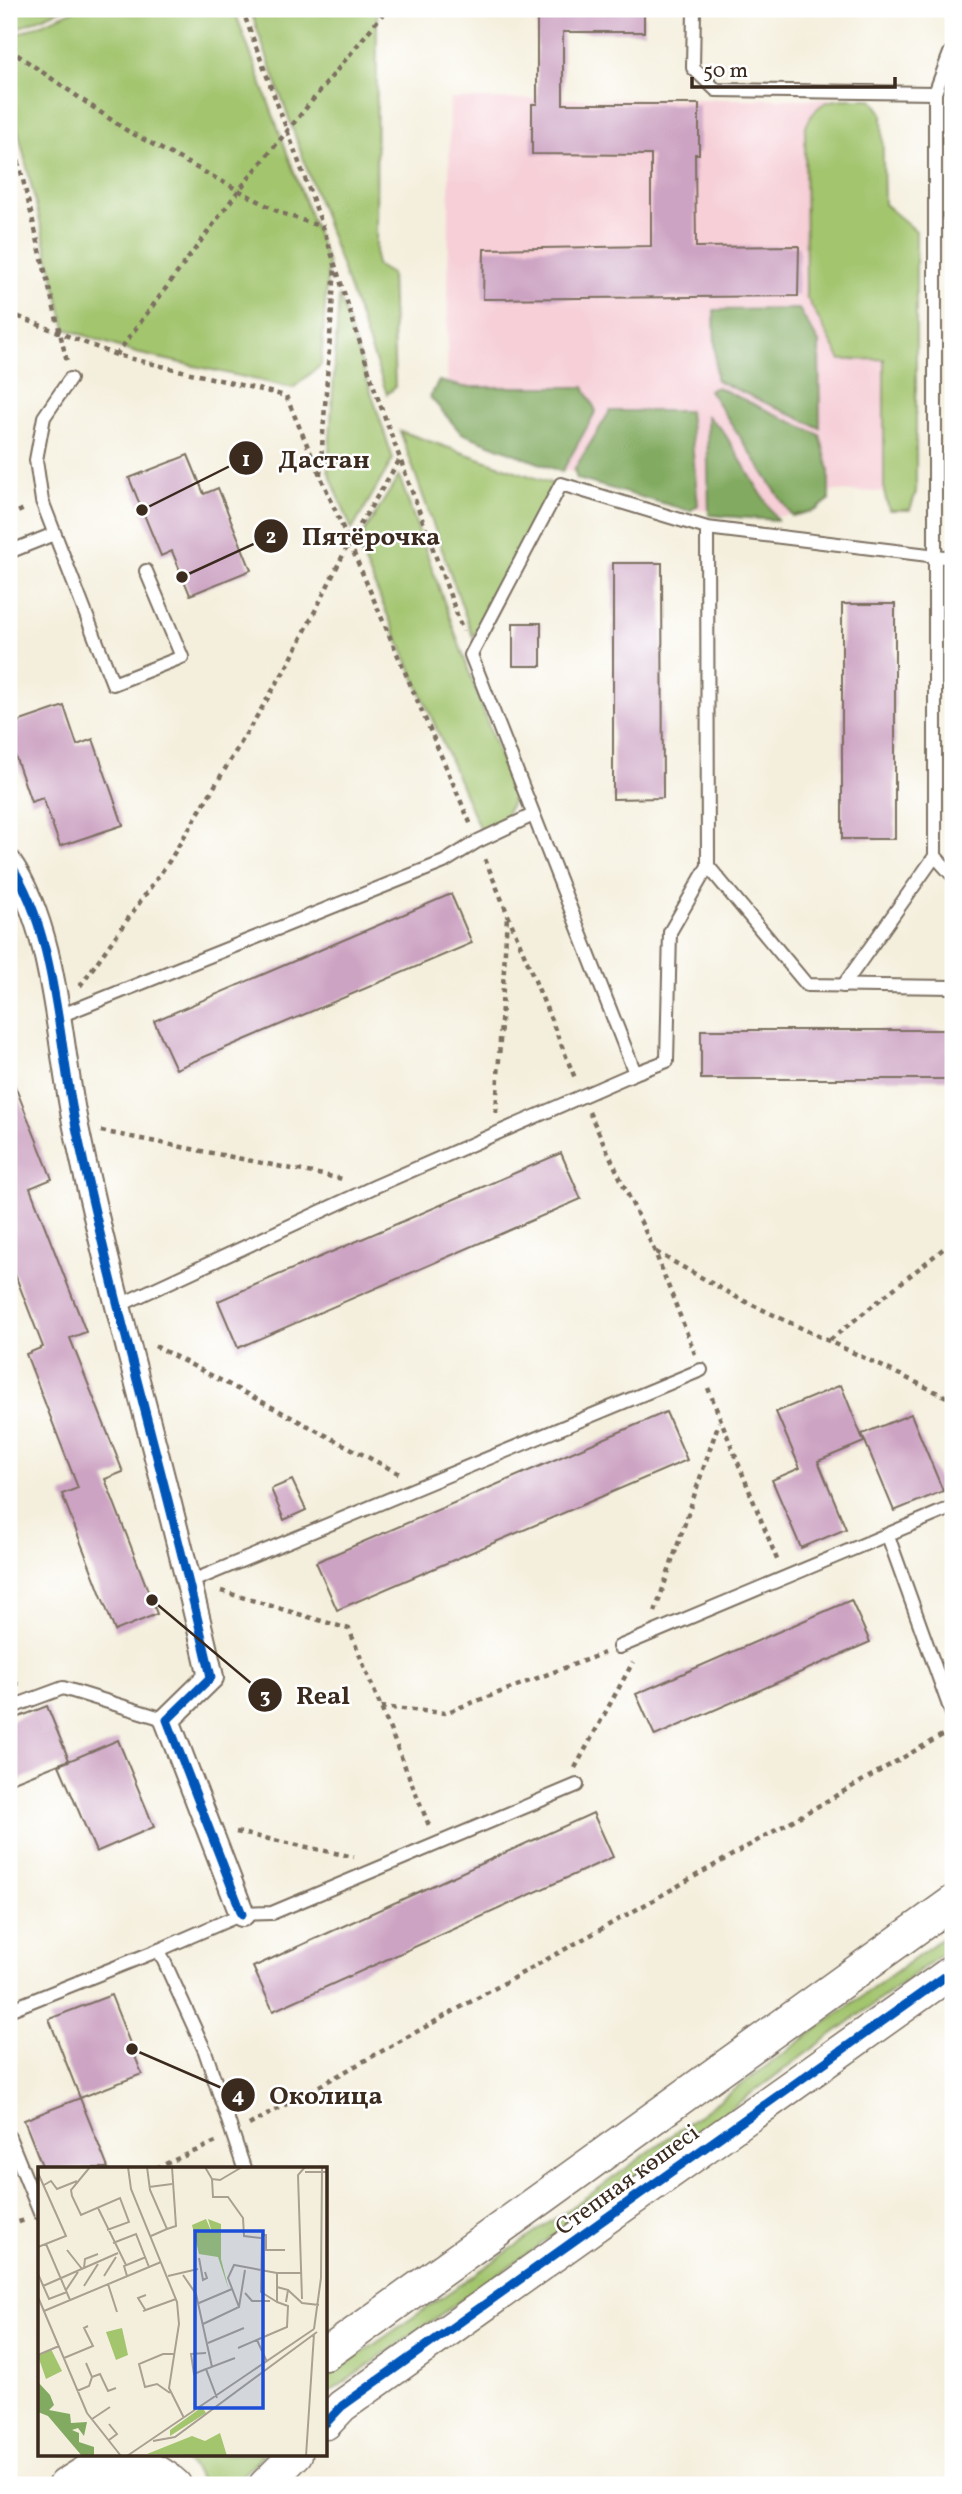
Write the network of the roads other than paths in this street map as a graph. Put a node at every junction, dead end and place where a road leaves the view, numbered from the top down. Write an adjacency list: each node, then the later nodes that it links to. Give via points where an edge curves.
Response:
1 (694, 9): 3 (lane, via 693,68 716,90)
2 (953, 53): 3 (lane)
3 (935, 93): 8 (lane)
4 (70, 379): 6 (lane, via 44,417 36,460 42,501)
5 (707, 528): 8 (lane); 11 (lane, via 561,484 471,656); 14 (lane)
6 (54, 534): 7 (lane); 10 (lane, via 113,684 183,657)
7 (9, 552)
8 (937, 556): 9 (lane); 12 (lane)
9 (953, 558)
10 (146, 571)
11 (533, 815): 18 (lane, via 444,862); 19 (lane)
12 (934, 856): 15 (lane); 16 (lane)
13 (9, 862): 18 (street, via 26,887)
14 (708, 866): 16 (lane, via 807,985); 19 (lane, via 670,932 667,1060)
15 (953, 876)
16 (843, 986): 17 (lane)
17 (953, 987)
18 (57, 1017): 20 (street, via 76,1126)
19 (635, 1073): 20 (lane)
20 (120, 1305): 24 (street)
21 (701, 1370): 24 (lane)
22 (953, 1507): 23 (lane)
23 (888, 1536): 25 (lane); 27 (lane)
24 (190, 1582): 28 (street, via 211,1677)
25 (620, 1647)
26 (9, 1708): 28 (lane, via 63,1688)
27 (953, 1717)
28 (167, 1720): 31 (street)
29 (577, 1785): 31 (lane, via 272,1913)
30 (953, 1902): 38 (street, Степная көшесі)
31 (242, 1914): 32 (lane)
32 (159, 1950): 34 (lane); 36 (lane, via 205,2051)
33 (953, 1971): 39 (street, Степная көшесі, via 342,2406)
34 (9, 2010)
35 (9, 2137): 37 (lane)
36 (244, 2167)
37 (38, 2208)
38 (327, 2353)
39 (327, 2422)
40 (294, 2456): 44 (street)
41 (106, 2459): 42 (street); 43 (street, via 159,2470)
42 (65, 2485)
43 (175, 2485)
44 (265, 2485)

